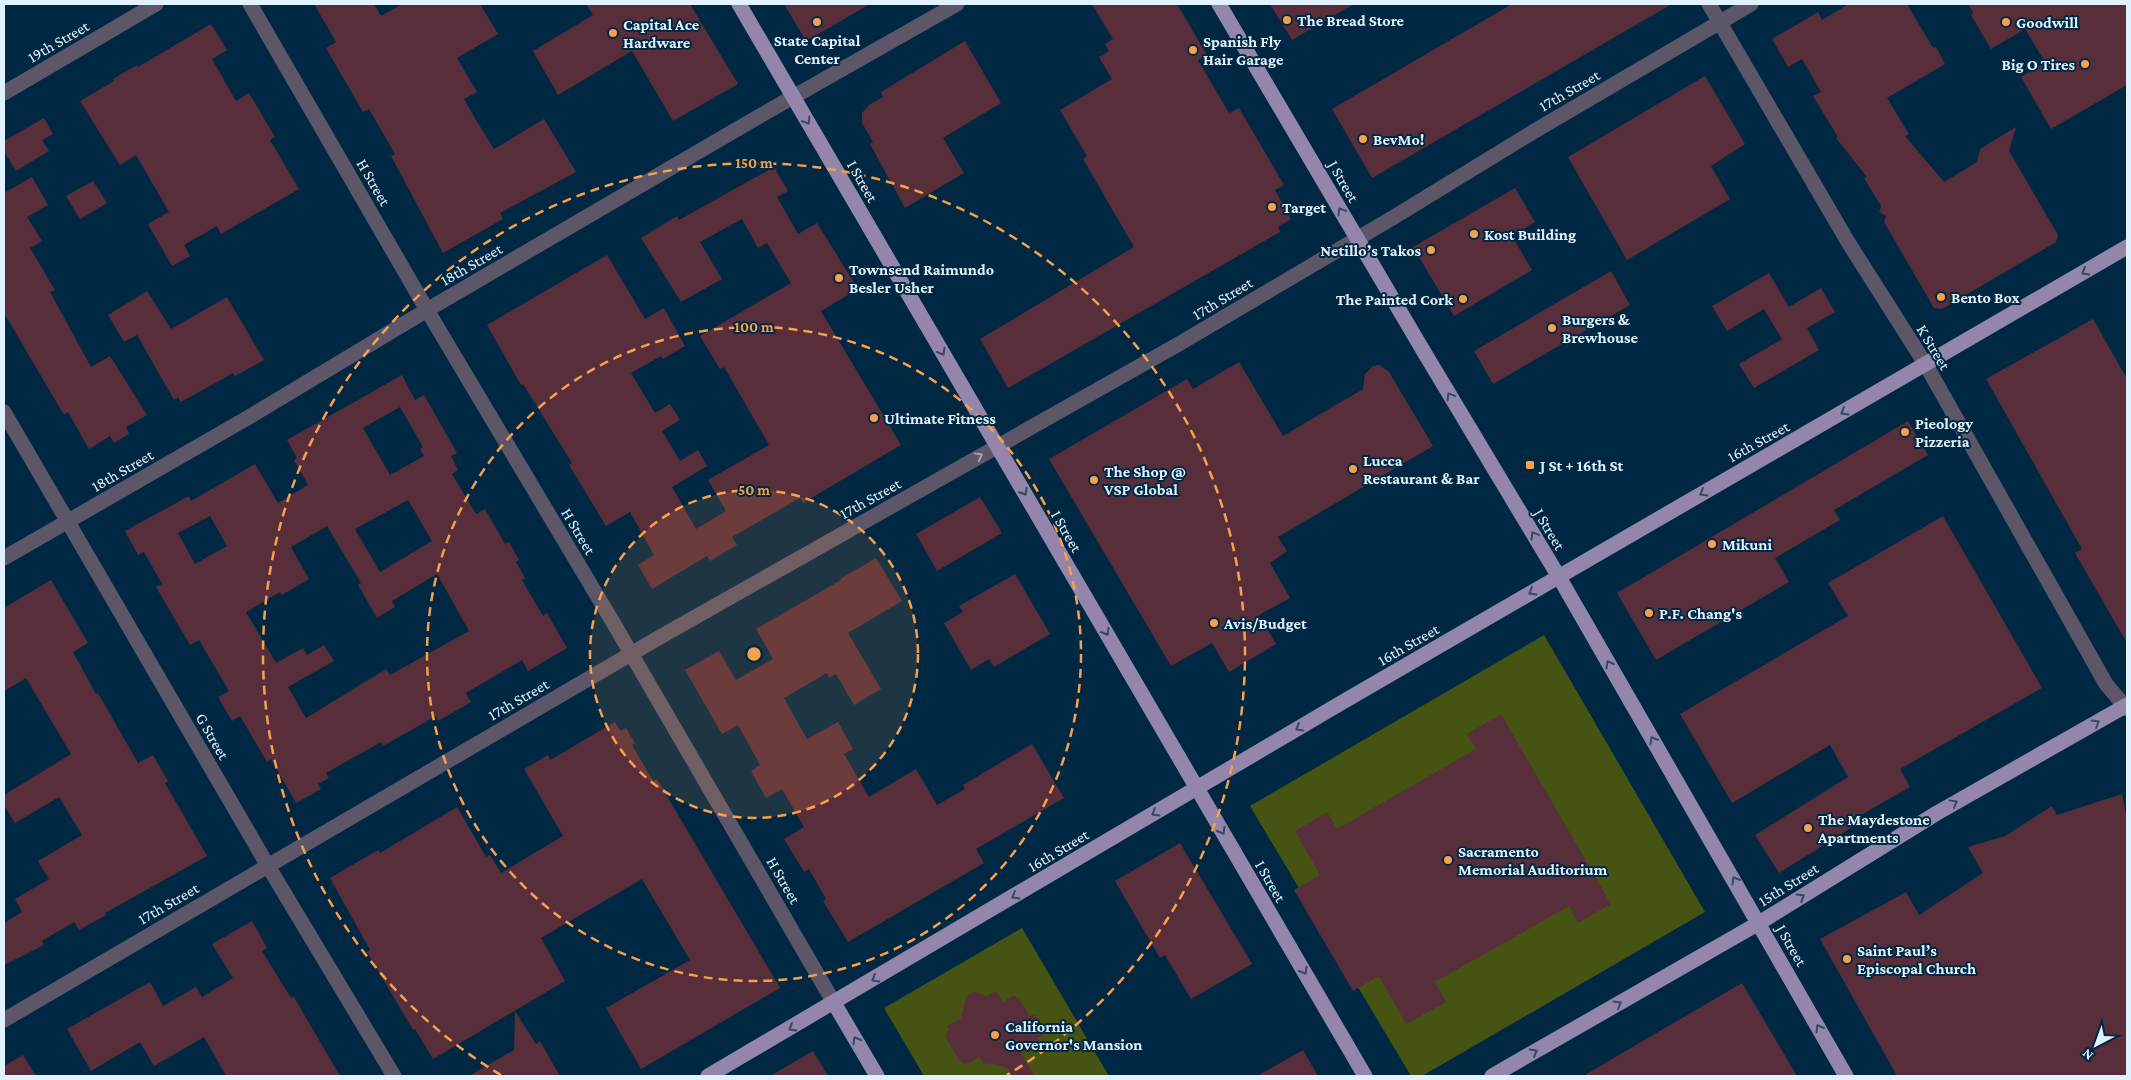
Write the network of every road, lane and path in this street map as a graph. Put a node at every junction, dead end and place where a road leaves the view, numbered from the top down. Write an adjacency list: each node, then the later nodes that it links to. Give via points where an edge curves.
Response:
1 (156, 4): 9 (street, 19th Street)
2 (250, 4): 13 (street, H Street)
3 (739, 4): 10 (main road, I Street)
4 (957, 4): 10 (street, 18th Street)
5 (1219, 4): 11 (main road, J Street, one-way to 5)
6 (1710, 4): 8 (street, K Street)
7 (1751, 4): 8 (street, 17th Street)
8 (1720, 22): 11 (street, 17th Street); 14 (street, K Street, via 1848,242)
9 (4, 93)
10 (793, 98): 13 (street, 18th Street); 16 (main road, I Street, one-way to 16)
11 (1358, 238): 16 (street, 17th Street); 19 (main road, J Street, one-way to 11)
12 (2127, 247): 14 (main road, 16th Street, one-way to 14)
13 (427, 310): 17 (street, 18th Street, via 249,418); 20 (street, H Street)
14 (1926, 364): 19 (main road, 16th Street, one-way to 19); 21 (street, K Street, via 2106,684)
15 (4, 412): 17 (street, G Street)
16 (997, 446): 20 (street, 17th Street, one-way to 16); 22 (main road, I Street, one-way to 22)
17 (67, 522): 18 (street, 18th Street); 23 (street, G Street)
18 (4, 558)
19 (1559, 577): 22 (main road, 16th Street, one-way to 22); 24 (main road, J Street, one-way to 19)
20 (632, 654): 23 (street, 17th Street); 25 (street, H Street)
21 (2127, 707): 24 (main road, 15th Street, one-way to 21, via 1937,813)
22 (1197, 789): 25 (main road, 16th Street, one-way to 25); 30 (main road, I Street, one-way to 30)
23 (268, 866): 26 (street, 17th Street); 27 (street, G Street)
24 (1759, 923): 31 (main road, 15th Street, one-way to 24); 32 (main road, J Street, one-way to 24)
25 (834, 1003): 28 (main road, 16th Street, one-way to 28); 29 (main road, H Street, one-way to 25)
26 (4, 1020)
27 (394, 1076)
28 (708, 1076)
29 (877, 1076)
30 (1365, 1076)
31 (1492, 1076)
32 (1846, 1076)

